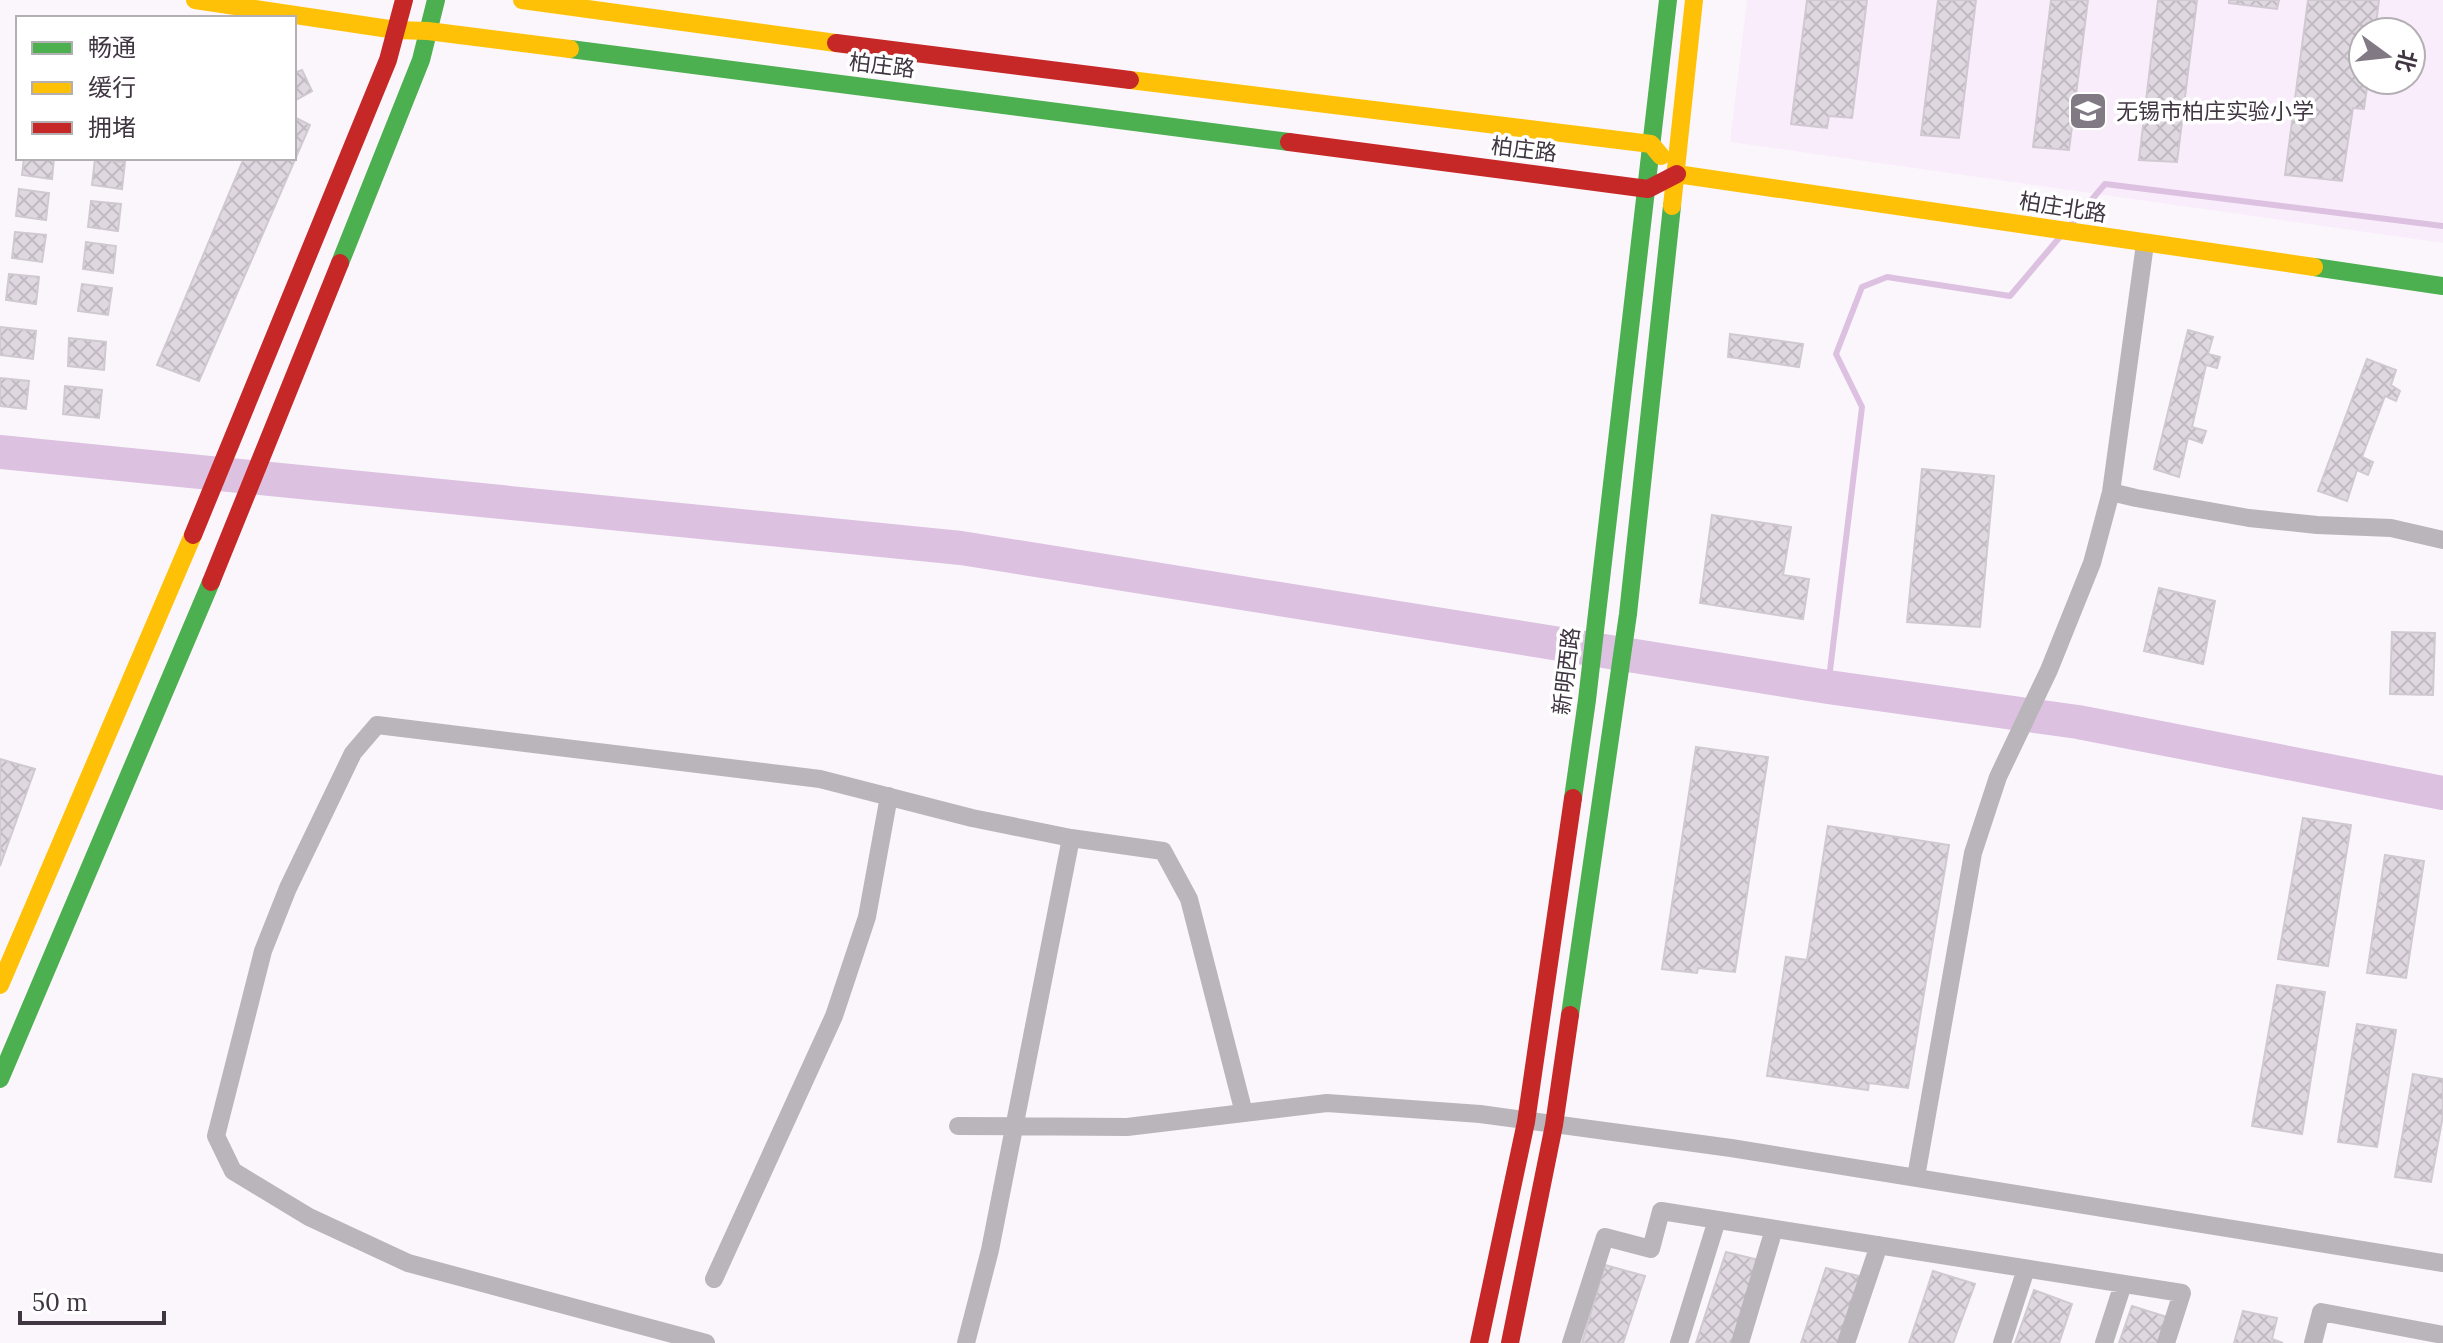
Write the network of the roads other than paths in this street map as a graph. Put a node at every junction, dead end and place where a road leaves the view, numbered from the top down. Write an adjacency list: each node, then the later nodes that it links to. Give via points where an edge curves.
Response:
1 (195, 0): 7 (street, 柏庄路)
2 (404, 0): 7 (street)
3 (436, 0): 8 (street)
4 (522, 0): 9 (street, 柏庄路)
5 (1668, 0): 9 (street, 新明西路)
6 (1694, 0): 10 (street)
7 (396, 30): 8 (street, 柏庄路); 18 (street, via 197,526)
8 (428, 31): 11 (street, 柏庄路); 19 (street, via 276,425)
9 (1651, 144): 10 (street); 11 (street, 新明西路)
10 (1677, 174): 11 (street); 12 (street, 柏庄北路); 22 (street, via 1628,614)
11 (1648, 189): 21 (street, 新明西路, via 1587,700)
12 (2145, 244): 13 (street, 柏庄北路); 14 (street)
13 (2443, 286)
14 (2111, 492): 15 (street, via 2249,518 2391,528); 25 (street, via 2092,563 1998,777 1973,853)
15 (2443, 540)
16 (889, 796): 17 (street); 31 (street, via 867,917 834,1016); 34 (street, via 820,779 377,725 353,753 263,951 216,1136 233,1171 309,1217 408,1263)
17 (1071, 838): 20 (street, via 1163,851 1189,899); 24 (street)
18 (0, 985)
19 (0, 1079)
20 (1244, 1113): 21 (street, via 1327,1103); 24 (street, via 1127,1127)
21 (1526, 1122): 22 (street); 36 (street, 新明西路)
22 (1554, 1125): 25 (street); 37 (street)
23 (958, 1126): 24 (street)
24 (1014, 1127): 35 (street)
25 (1916, 1177): 29 (street)
26 (1717, 1220): 27 (street); 38 (street, via 1661,1211 1651,1249 1605,1237); 39 (street)
27 (1774, 1229): 28 (street); 40 (street)
28 (1879, 1245): 30 (street); 41 (street)
29 (2443, 1263)
30 (2026, 1269): 32 (street); 42 (street)
31 (714, 1279)
32 (2123, 1284): 43 (street); 44 (street, via 2182,1293)
33 (2443, 1335): 45 (street, via 2321,1312)
34 (706, 1343)
35 (966, 1343)
36 (1479, 1343)
37 (1510, 1343)
38 (1571, 1343)
39 (1679, 1343)
40 (1740, 1343)
41 (1846, 1343)
42 (2002, 1343)
43 (2104, 1343)
44 (2166, 1343)
45 (2313, 1343)

